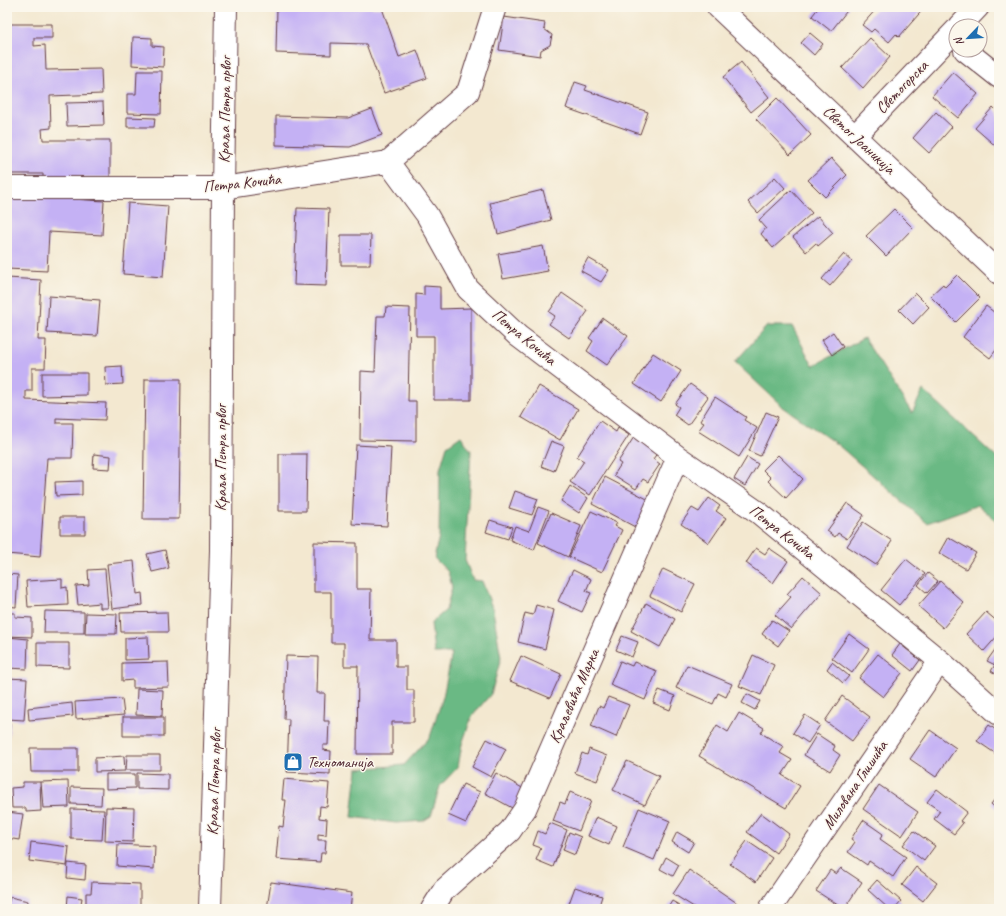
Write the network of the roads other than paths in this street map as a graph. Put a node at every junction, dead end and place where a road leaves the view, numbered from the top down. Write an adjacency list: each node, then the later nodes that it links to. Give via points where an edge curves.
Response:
1 (226, 7): 12 (street, Краља Петра првог)
2 (495, 7): 10 (street, via 468,92)
3 (718, 7): 9 (street, Светог Јоаникија)
4 (978, 7): 5 (street, Светогорска)
5 (970, 18)
6 (948, 46): 9 (street, Светогорска)
7 (979, 58): 8 (street)
8 (999, 77)
9 (855, 136): 13 (street, Светог Јоаникија)
10 (388, 162): 12 (street, Петра Кочића); 14 (street, Петра Кочића, via 427,215 468,289 518,336)
11 (7, 188): 12 (street, Петра Кочића)
12 (223, 188): 17 (street, Краља Петра првог, via 220,557)
13 (999, 273)
14 (678, 457): 15 (street, Петра Кочића, via 759,513); 18 (street, Краљевића Марка, via 525,809 510,831 444,890)
15 (940, 661): 16 (street, Петра Кочића); 19 (street, Милована Глишића)
16 (999, 714)
17 (210, 909)
18 (432, 909)
19 (770, 909)

